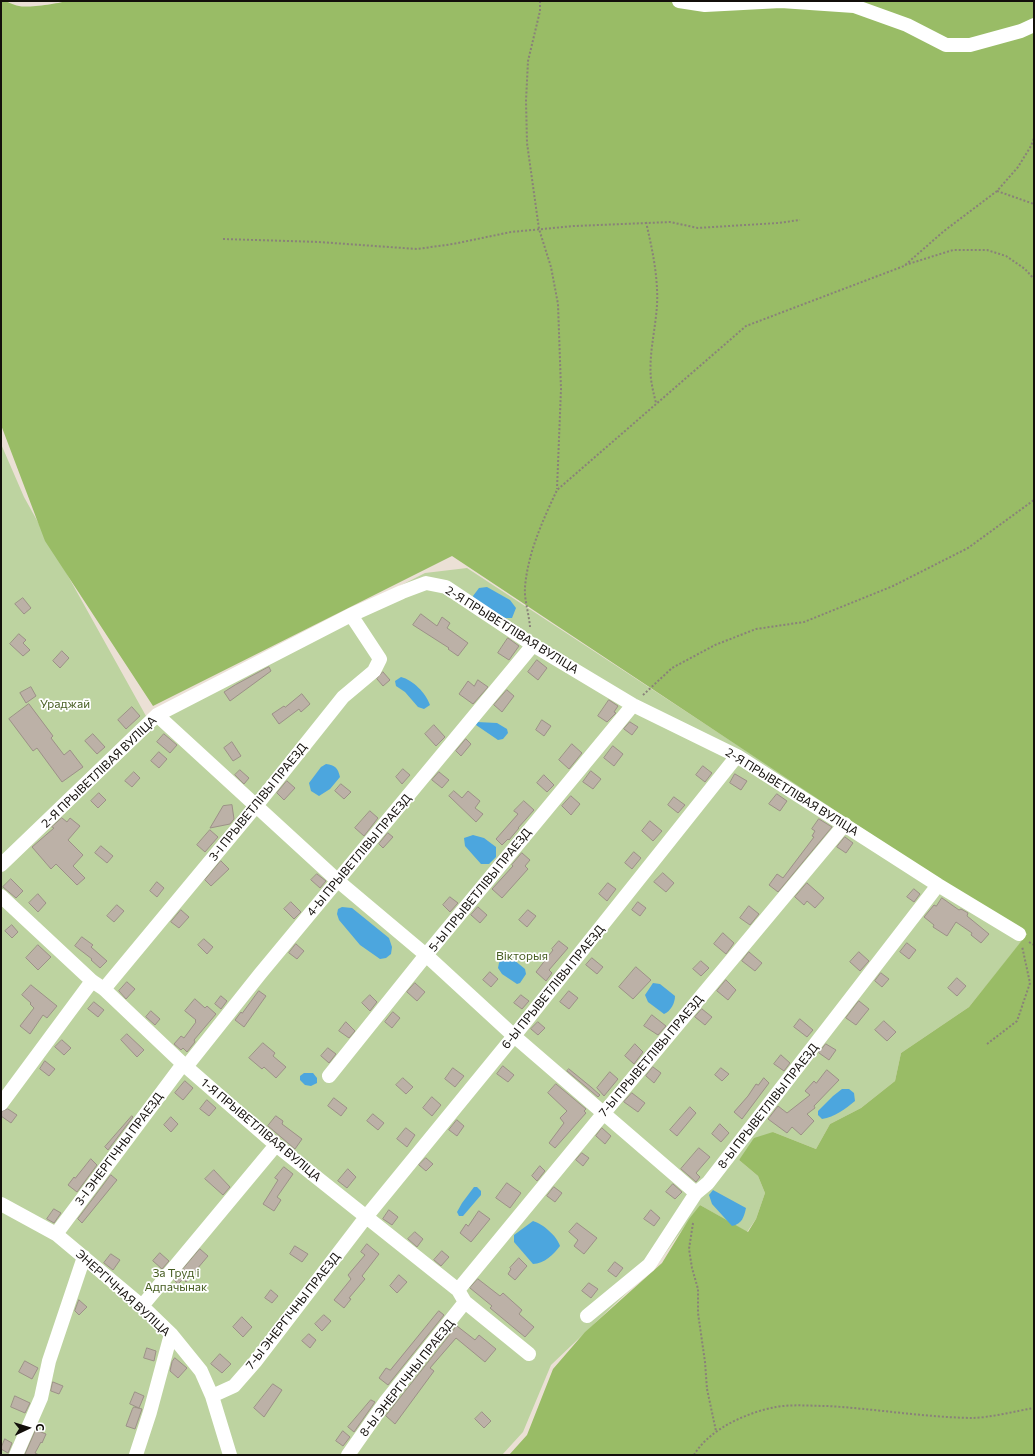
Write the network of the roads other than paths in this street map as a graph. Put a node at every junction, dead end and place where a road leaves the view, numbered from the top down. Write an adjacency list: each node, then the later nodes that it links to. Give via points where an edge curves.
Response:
1 (679, 1): 2 (street, via 705,5 781,1 854,6 907,25 946,45 970,45)
2 (1034, 25)
3 (351, 615): 4 (street, 2-Я ПРЫВЕТЛІВАЯ ВУЛІЦА, via 426,583 446,587); 6 (street, 2-Я ПРЫВЕТЛІВАЯ ВУЛІЦА); 8 (street, 3-І ПРЫВЕТЛІВЫ ПРАЕЗД, via 380,659 374,671 343,697)
4 (533, 645): 5 (street, 2-Я ПРЫВЕТЛІВАЯ ВУЛІЦА); 11 (street, 4-Ы ПРЫВЕТЛІВЫ ПРАЕЗД)
5 (633, 705): 7 (street, 2-Я ПРЫВЕТЛІВАЯ ВУЛІЦА); 15 (street, 5-Ы ПРЫВЕТЛІВЫ ПРАЕЗД)
6 (157, 715): 8 (street); 10 (street, 2-Я ПРЫВЕТЛІВАЯ ВУЛІЦА)
7 (737, 756): 9 (street, 2-Я ПРЫВЕТЛІВАЯ ВУЛІЦА); 18 (street, 6-Ы ПРЫВЕТЛІВЫ ПРАЕЗД)
8 (256, 806): 11 (street); 17 (street, 3-І ПРЫВЕТЛІВЫ ПРАЕЗД)
9 (845, 824): 12 (street, 2-Я ПРЫВЕТЛІВАЯ ВУЛІЦА); 22 (street, 7-Ы ПРЫВЕТЛІВЫ ПРАЕЗД)
10 (1, 865)
11 (338, 881): 15 (street); 19 (street, 4-Ы ПРЫВЕТЛІВЫ ПРАЕЗД)
12 (938, 885): 14 (street, 2-Я ПРЫВЕТЛІВАЯ ВУЛІЦА); 24 (street, 8-Ы ПРЫВЕТЛІВЫ ПРАЕЗД, via 708,1183)
13 (1, 896): 16 (street, 1-Я ПРЫВЕТЛІВАЯ ВУЛІЦА)
14 (1019, 934)
15 (426, 955): 18 (street); 20 (street, 5-Ы ПРЫВЕТЛІВЫ ПРАЕЗД)
16 (92, 981): 17 (street, 1-Я ПРЫВЕТЛІВАЯ ВУЛІЦА); 21 (street)
17 (104, 990): 19 (street, 1-Я ПРЫВЕТЛІВАЯ ВУЛІЦА)
18 (514, 1036): 22 (street); 26 (street, 6-Ы ПРЫВЕТЛІВЫ ПРАЕЗД)
19 (184, 1065): 23 (street, 1-Я ПРЫВЕТЛІВАЯ ВУЛІЦА); 27 (street, 3-І ЭНЕРГІЧНЫ ПРАЕЗД)
20 (329, 1076)
21 (1, 1104)
22 (602, 1114): 24 (street); 29 (street, 7-Ы ПРЫВЕТЛІВЫ ПРАЕЗД)
23 (276, 1145): 26 (street, 1-Я ПРЫВЕТЛІВАЯ ВУЛІЦА); 31 (street)
24 (696, 1193): 32 (street, 8-Ы ПРЫВЕТЛІВЫ ПРАЕЗД, via 648,1265)
25 (1, 1204): 27 (street, ЭНЕРГІЧНАЯ ВУЛІЦА)
26 (366, 1217): 29 (street, 1-Я ПРЫВЕТЛІВАЯ ВУЛІЦА); 35 (street, 7-Ы ЭНЕРГІЧНЫ ПРАЕЗД, via 255,1362 234,1386)
27 (56, 1234): 28 (street, ЭНЕРГІЧНАЯ ВУЛІЦА)
28 (84, 1256): 31 (street, ЭНЕРГІЧНАЯ ВУЛІЦА); 36 (street, via 49,1361 41,1398)
29 (458, 1290): 30 (street, 1-Я ПРЫВЕТЛІВАЯ ВУЛІЦА)
30 (465, 1302): 34 (street, 1-Я ПРЫВЕТЛІВАЯ ВУЛІЦА); 39 (street, 8-Ы ЭНЕРГІЧНЫ ПРАЕЗД, via 386,1401)
31 (142, 1306): 33 (street, ЭНЕРГІЧНАЯ ВУЛІЦА)
32 (587, 1316)
33 (171, 1334): 35 (street, ЭНЕРГІЧНАЯ ВУЛІЦА, via 201,1371); 37 (street)
34 (529, 1354)
35 (212, 1396): 38 (street, ЭНЕРГІЧНАЯ ВУЛІЦА)
36 (16, 1455)
37 (136, 1455)
38 (230, 1455)
39 (348, 1455)

